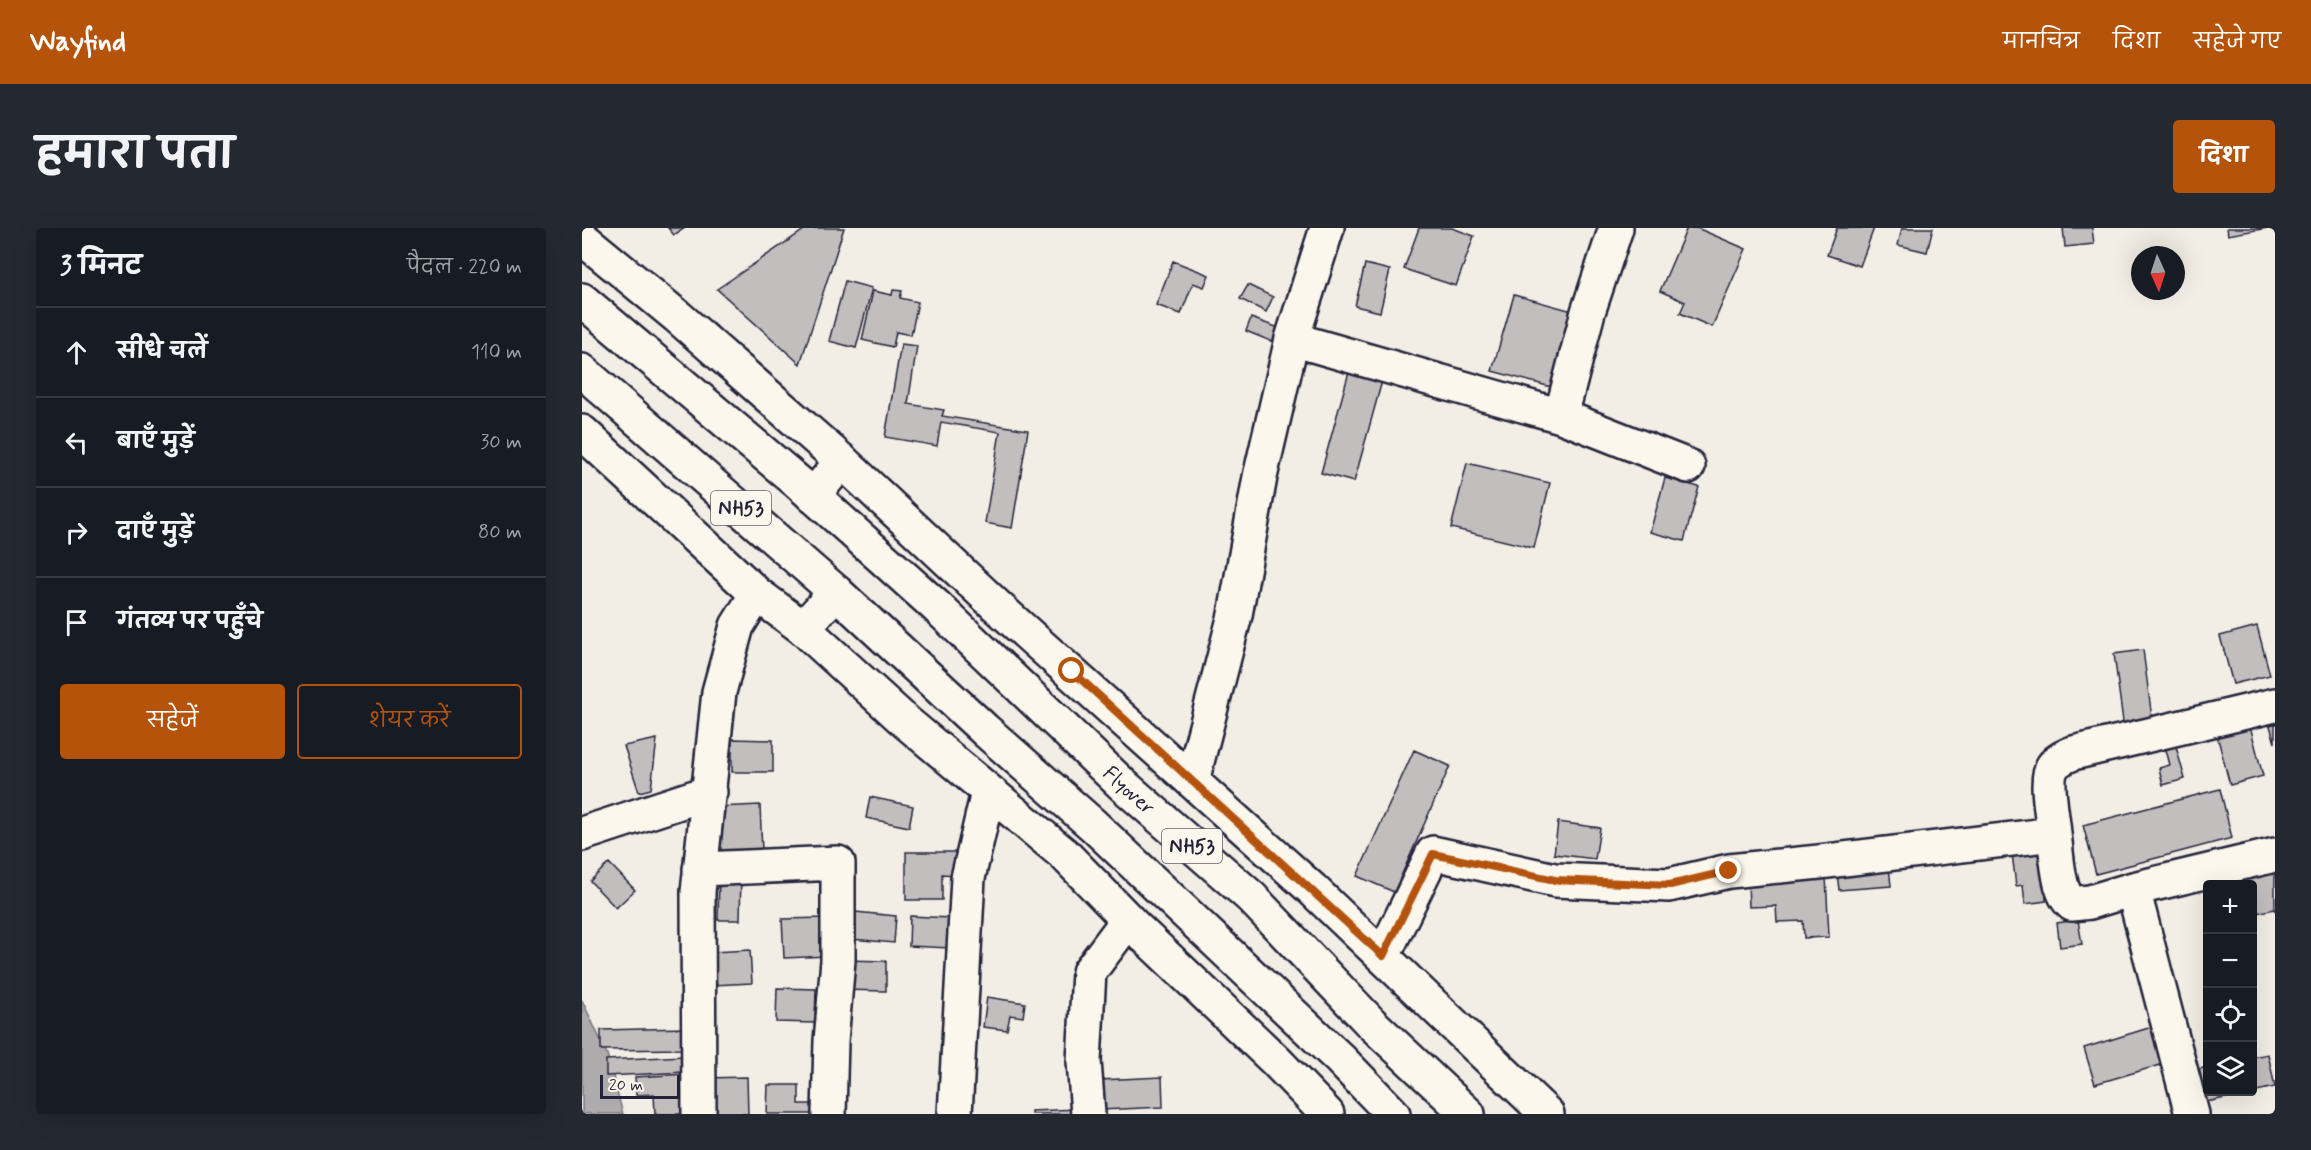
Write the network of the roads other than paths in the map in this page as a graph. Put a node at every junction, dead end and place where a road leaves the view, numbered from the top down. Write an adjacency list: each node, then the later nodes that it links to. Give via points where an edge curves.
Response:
1 (1327, 228): 5 (main road)
2 (1616, 228): 7 (main road, via 1588,312)
3 (582, 238): 9 (main road)
4 (582, 300): 11 (main road, NH53)
5 (1292, 339): 7 (main road); 16 (main road, via 1234,615)
6 (582, 371): 12 (main road, NH53)
7 (1561, 416): 10 (main road)
8 (582, 432): 13 (main road)
9 (842, 461): 11 (main road); 16 (main road)
10 (1688, 466)
11 (813, 496): 32 (main road, Flyover / NH53, via 1123,785 1251,897 1371,1023)
12 (836, 592): 14 (main road); 31 (main road, NH53, via 1093,825 1332,1051)
13 (757, 594): 14 (main road); 17 (main road, via 737,626 719,692)
14 (802, 628): 18 (main road)
15 (2275, 705): 20 (main road, via 2061,758 2048,777)
16 (1192, 781): 25 (main road)
17 (710, 792): 19 (main road); 22 (main road)
18 (988, 792): 24 (main road, via 1065,855); 28 (main road, via 968,878)
19 (582, 834)
20 (2054, 834): 23 (main road, via 2062,889 2072,904); 25 (main road, via 1729,871 1670,885 1555,880 1433,854)
21 (2275, 855): 23 (main road)
22 (700, 869): 26 (main road); 27 (main road, via 838,863 838,960)
23 (2133, 889): 34 (main road)
24 (1128, 920): 29 (main road, via 1089,972 1084,1061); 30 (main road)
25 (1383, 956): 33 (main road)
26 (699, 1114)
27 (829, 1114)
28 (955, 1114)
29 (1088, 1114)
30 (1327, 1114)
31 (1393, 1114)
32 (1468, 1114)
33 (1547, 1114)
34 (2192, 1114)

